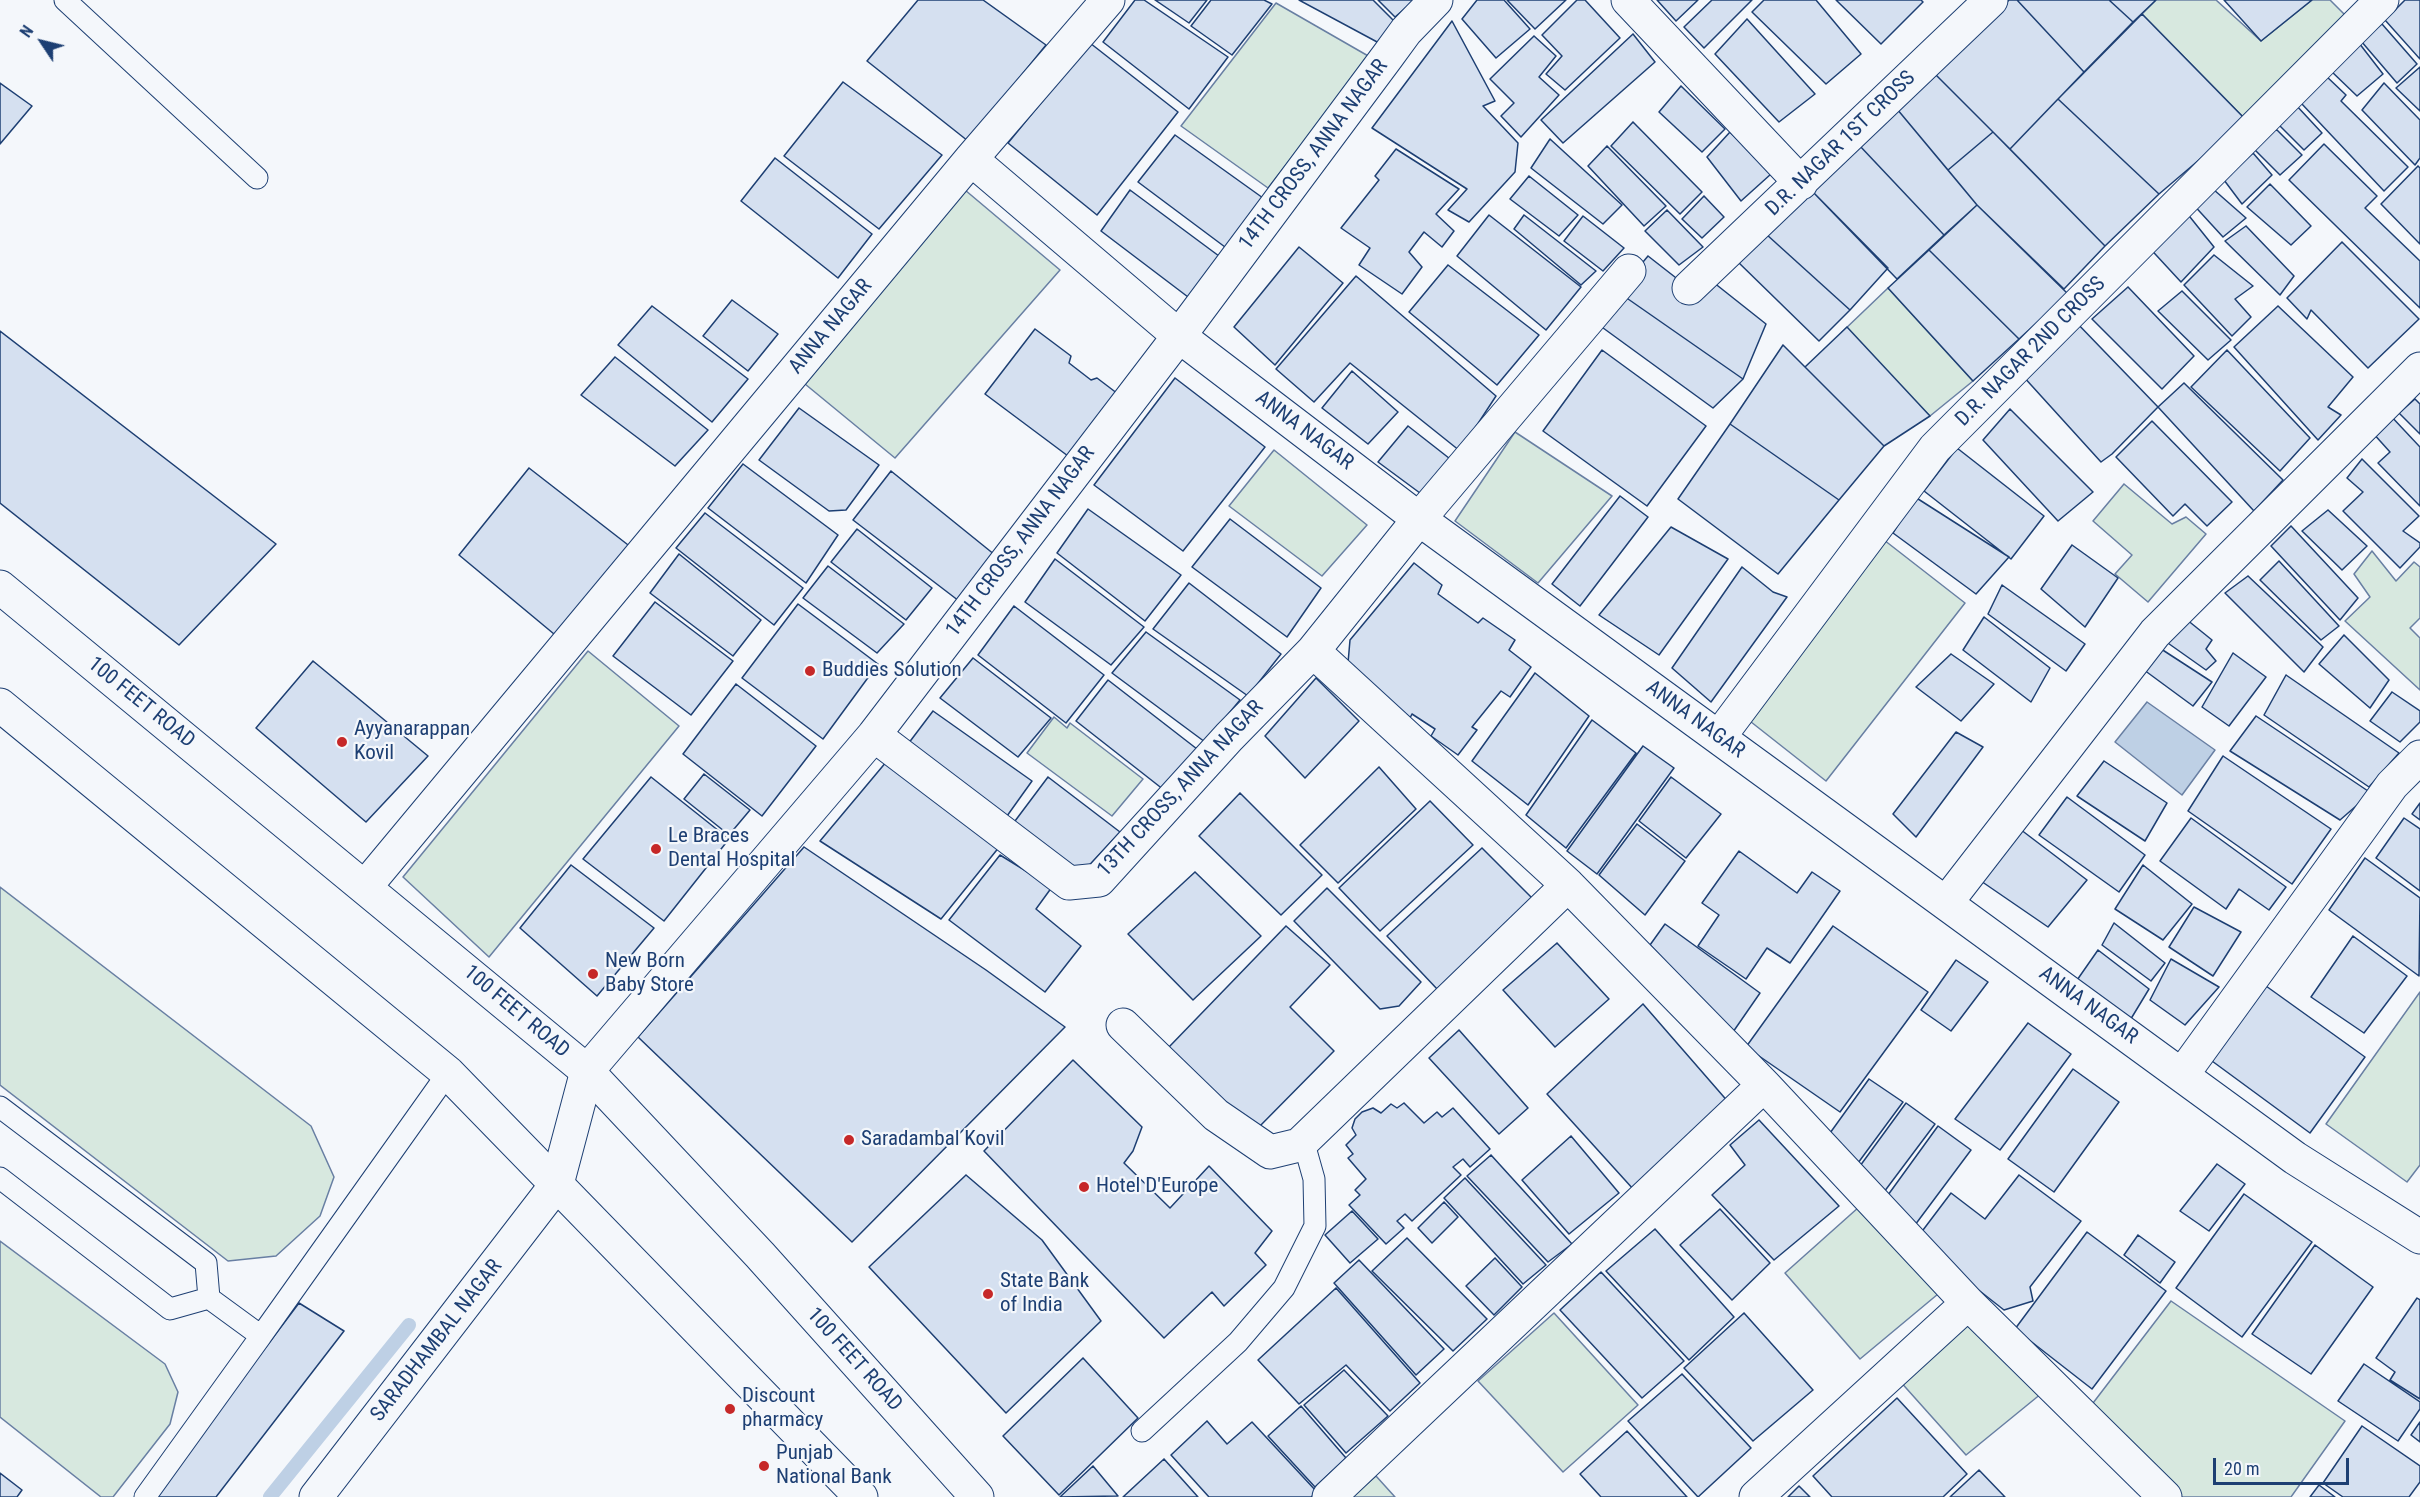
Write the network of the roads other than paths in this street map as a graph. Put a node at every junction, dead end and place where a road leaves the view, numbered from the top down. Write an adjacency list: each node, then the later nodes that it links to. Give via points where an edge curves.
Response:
1 (65, 0): 8 (lane)
2 (1108, 0): 7 (main road)
3 (1436, 0): 12 (main road, 14TH CROSS, ANNA NAGAR, via 1400,40)
4 (1628, 0): 9 (main road)
5 (1991, 0): 9 (main road, D.R. NAGAR 1ST CROSS)
6 (2382, 0): 19 (main road, D.R. NAGAR 2ND CROSS, via 1935,448)
7 (971, 159): 12 (main road, ANNA NAGAR); 22 (main road, ANNA NAGAR)
8 (256, 178)
9 (1801, 183): 11 (main road, D.R. NAGAR 1ST CROSS)
10 (1629, 271): 14 (main road)
11 (1689, 288)
12 (1179, 336): 14 (main road, ANNA NAGAR); 18 (main road, 14TH CROSS, ANNA NAGAR)
13 (2420, 369): 23 (main road, via 2155,633)
14 (1419, 519): 16 (main road, 13TH CROSS, ANNA NAGAR); 19 (main road, ANNA NAGAR)
15 (0, 587): 22 (main road, 100 FEET ROAD)
16 (1313, 651): 18 (main road, 13TH CROSS, ANNA NAGAR, via 1099,880 1069,883); 21 (main road)
17 (0, 705): 26 (main road)
18 (874, 735): 25 (main road, 14TH CROSS, ANNA NAGAR)
19 (1719, 737): 23 (main road, ANNA NAGAR)
20 (2420, 757): 27 (main road, via 2392,785)
21 (1568, 885): 28 (main road); 30 (main road)
22 (365, 887): 25 (main road, 100 FEET ROAD)
23 (1947, 903): 27 (main road, ANNA NAGAR)
24 (1123, 1025): 30 (main road, via 1216,1115 1270,1152 1299,1145)
25 (587, 1071): 32 (main road); 41 (main road, 100 FEET ROAD, via 760,1255)
26 (448, 1073): 32 (main road); 36 (lane)
27 (2182, 1075): 33 (main road, ANNA NAGAR, via 2295,1158)
28 (1764, 1085): 35 (main road); 42 (main road)
29 (0, 1107): 34 (lane, via 206,1263)
30 (1303, 1140): 37 (lane, via 1314,1179 1315,1227 1284,1288 1238,1341)
31 (0, 1178): 34 (lane, via 170,1309)
32 (557, 1184): 38 (main road, SARADHAMBAL NAGAR); 40 (main road)
33 (2417, 1228)
34 (209, 1298): 36 (lane)
35 (1968, 1303): 43 (main road); 44 (main road)
36 (261, 1336): 39 (lane)
37 (1142, 1431)
38 (332, 1491)
39 (145, 1497)
40 (861, 1497)
41 (976, 1497)
42 (1329, 1497)
43 (1756, 1497)
44 (2164, 1497)

